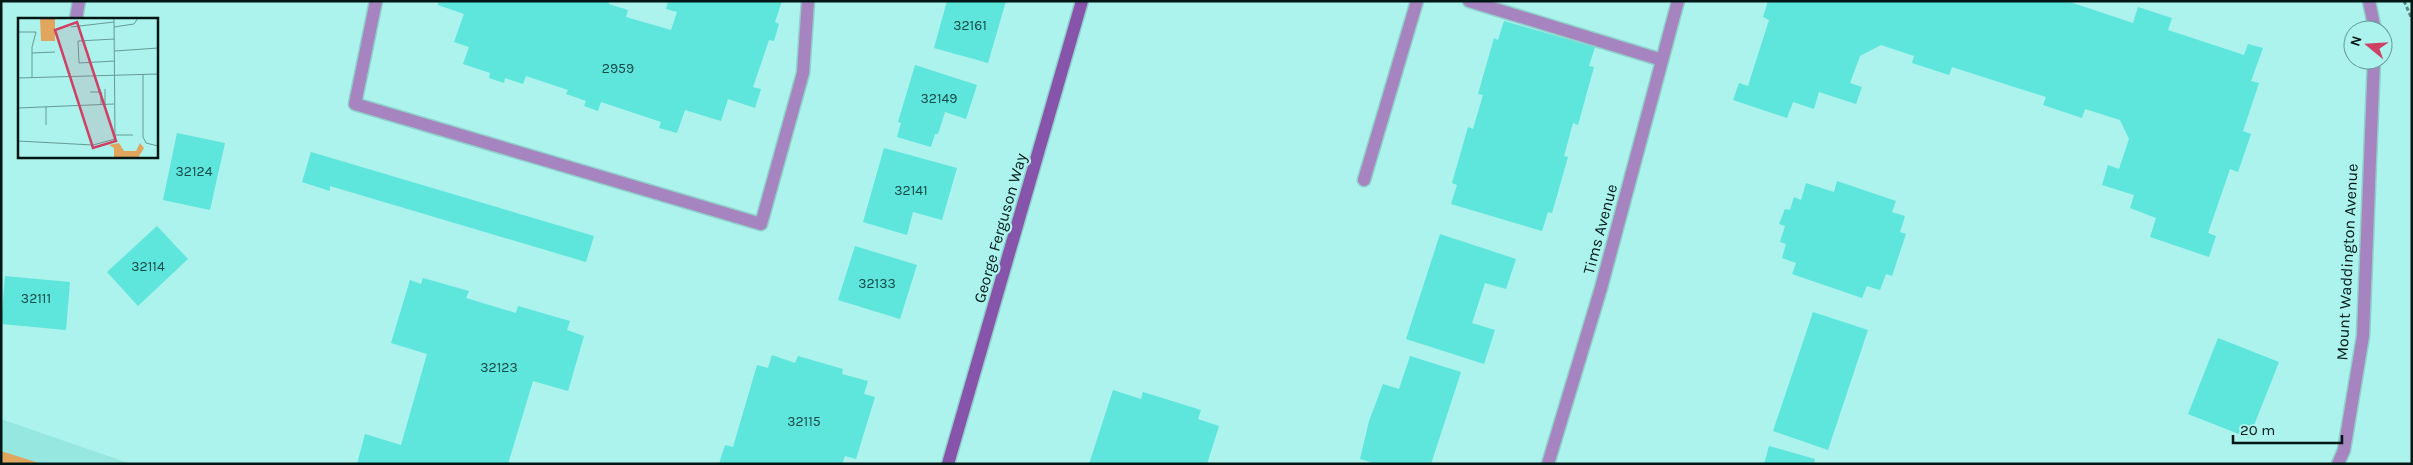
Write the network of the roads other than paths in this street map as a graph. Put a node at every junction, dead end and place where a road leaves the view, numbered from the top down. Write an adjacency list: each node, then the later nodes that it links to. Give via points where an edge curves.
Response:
1 (79, 1): 9 (street)
2 (376, 1): 3 (street, via 355,104 761,224 803,73)
3 (808, 1)
4 (1082, 1): 14 (main road, George Ferguson Way)
5 (1417, 1): 13 (street)
6 (1469, 1): 11 (street)
7 (1678, 1): 11 (street, Tims Avenue)
8 (2369, 1): 10 (street)
9 (76, 18)
10 (2373, 20)
11 (1662, 60): 15 (street, Tims Avenue, via 1601,288)
12 (2374, 70): 16 (street, Mount Waddington Avenue, via 2363,336 2344,450)
13 (1364, 180)
14 (948, 464)
15 (1548, 464)
16 (2338, 464)

